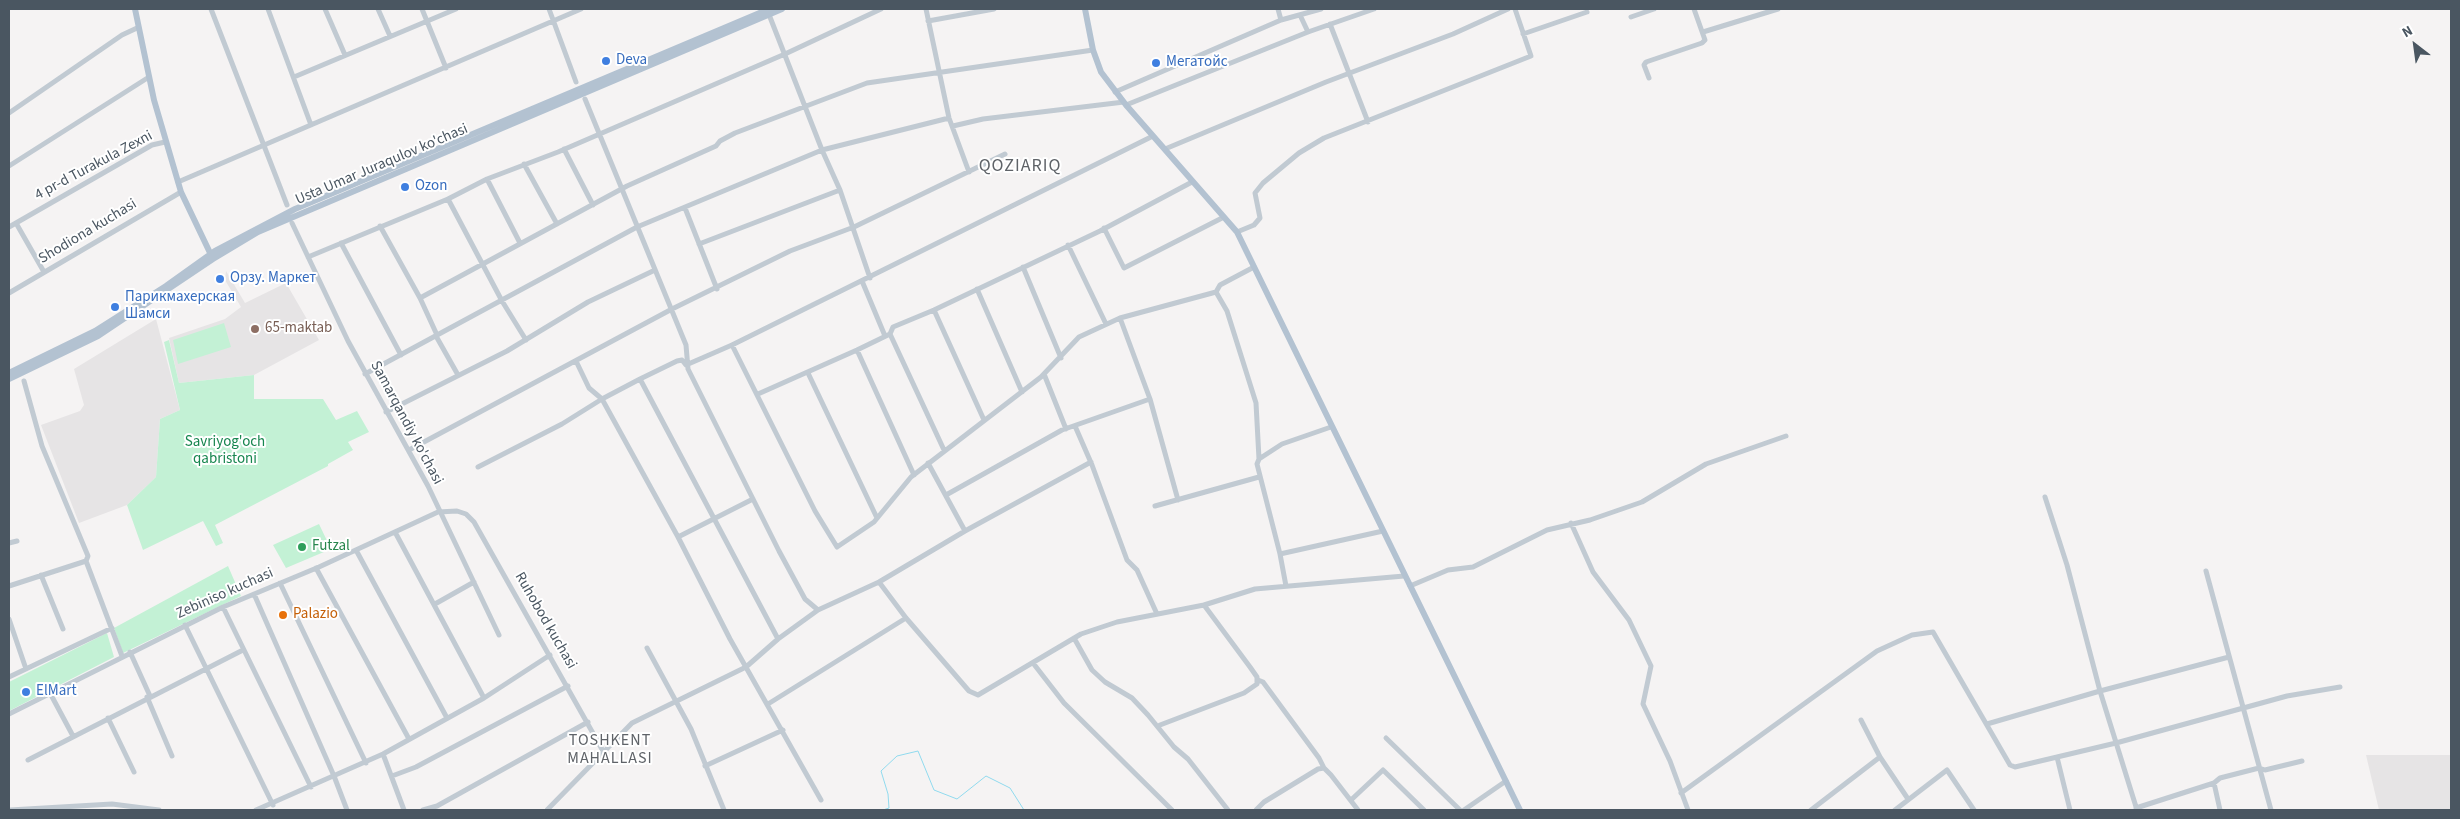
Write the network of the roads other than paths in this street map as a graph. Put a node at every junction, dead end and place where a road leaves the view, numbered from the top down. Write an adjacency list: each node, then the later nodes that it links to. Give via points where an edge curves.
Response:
1 (135, 9): 32 (main road)
2 (212, 9): 59 (street)
3 (268, 9): 43 (street)
4 (325, 9): 39 (street)
5 (378, 9): 36 (street)
6 (422, 9): 30 (street)
7 (456, 9): 30 (street)
8 (549, 9): 28 (street)
9 (581, 9): 28 (street)
10 (782, 9): 23 (main road, Usta Umar Juraqulov ko'chasi)
11 (881, 9): 38 (street)
12 (926, 9): 29 (street)
13 (994, 9): 29 (street)
14 (1085, 9): 37 (main road)
15 (1278, 9): 27 (street)
16 (1321, 9): 25 (street)
17 (1374, 9): 31 (street)
18 (1508, 9): 42 (street, via 1453,34)
19 (1515, 9): 35 (street)
20 (1654, 9): 26 (street)
21 (1694, 9): 34 (street)
22 (1778, 9): 34 (street)
23 (768, 10): 38 (street); 91 (main road, Usta Umar Juraqulov ko'chasi, via 299,212)
24 (1587, 12): 35 (street)
25 (1300, 15): 27 (street); 33 (street)
26 (1631, 17)
27 (1281, 20): 47 (street)
28 (554, 21): 40 (street); 46 (street)
29 (928, 21): 41 (street)
30 (427, 22): 36 (street); 40 (street)
31 (1330, 24): 33 (street); 42 (street)
32 (137, 28): 44 (main road); 51 (street)
33 (1308, 32): 49 (street)
34 (1703, 32): 45 (street, via 1705,40 1702,43 1646,62 1644,65)
35 (1523, 34): 53 (street, via 1531,56)
36 (390, 36): 39 (street)
37 (1094, 50): 41 (street); 47 (main road, via 1101,72)
38 (785, 54): 50 (street); 56 (street)
39 (345, 55): 43 (street)
40 (446, 68): 54 (street)
41 (939, 72): 50 (street, via 867,83); 52 (street)
42 (1350, 73): 53 (street); 61 (street)
43 (294, 76): 54 (street)
44 (149, 77): 58 (main road); 65 (street)
45 (1649, 78)
46 (576, 82)
47 (1115, 92): 49 (main road)
48 (584, 99): 56 (street)
49 (1125, 104): 55 (street, via 983,119); 57 (main road)
50 (806, 106): 62 (street); 70 (street, via 735,133 716,146)
51 (9, 113)
52 (949, 118): 55 (street); 62 (street)
53 (1368, 122): 86 (street, via 1324,138 1298,153 1255,193 1260,218 1254,225)
54 (311, 125): 59 (street)
55 (953, 126): 66 (street)
56 (598, 134): 60 (street); 70 (street)
57 (1153, 136): 61 (main road); 98 (street)
58 (165, 142): 68 (main road); 78 (street, 4 pr-d Turakula Zexni, via 152,145)
59 (264, 147): 68 (street); 74 (street)
60 (564, 149): 64 (street); 75 (street)
61 (1165, 149): 69 (main road)
62 (822, 150): 71 (street); 76 (street)
63 (1005, 154): 66 (street)
64 (524, 164): 67 (street); 80 (street)
65 (9, 166)
66 (969, 172): 84 (street)
67 (487, 179): 73 (street); 88 (street)
68 (178, 182): 72 (main road)
69 (1192, 182): 77 (main road); 85 (street)
70 (622, 188): 75 (street); 83 (street)
71 (840, 190): 84 (street); 89 (street)
72 (181, 192): 91 (main road); 97 (street, Shodiona kuchasi)
73 (448, 199): 81 (street); 93 (street)
74 (287, 205)
75 (593, 205): 80 (street)
76 (684, 208): 83 (street); 89 (street)
77 (1224, 217): 85 (street, via 1124,268); 86 (main road)
78 (16, 223): 82 (street, 4 pr-d Turakula Zexni); 97 (street)
79 (292, 223): 92 (street, Samarqandiy ko'chasi)
80 (557, 224): 88 (street)
81 (380, 226): 87 (street); 104 (street)
82 (9, 227)
83 (637, 227): 96 (street); 105 (street)
84 (854, 227): 98 (street); 100 (street, via 790,251)
85 (1104, 228): 90 (street)
86 (1237, 232): 95 (main road)
87 (341, 243): 92 (street); 115 (street)
88 (520, 243): 93 (street)
89 (699, 244): 100 (street)
90 (1068, 245): 94 (street); 109 (street)
91 (212, 256): 119 (main road, Usta Umar Juraqulov ko'chasi, via 95,331); 124 (main road, Usta Umar Juraqulov ko'chasi, via 98,336)
92 (308, 257): 121 (street, Samarqandiy ko'chasi)
93 (482, 263): 104 (street); 105 (street)
94 (1023, 267): 101 (street); 116 (street)
95 (1254, 267): 102 (street, via 1220,285); 134 (main road)
96 (655, 270): 106 (street); 112 (street, via 588,302)
97 (44, 272): 103 (street, Shodiona kuchasi)
98 (870, 278): 99 (street)
99 (862, 280): 110 (street); 113 (street)
100 (717, 289): 106 (street)
101 (977, 289): 107 (street); 127 (street)
102 (1216, 292): 108 (street); 139 (street, via 1227,312 1256,403)
103 (9, 293)
104 (420, 298): 111 (street)
105 (502, 301): 111 (street); 112 (street)
106 (672, 310): 117 (street); 118 (street, via 686,345)
107 (934, 310): 110 (street, via 893,327); 132 (street)
108 (1120, 318): 109 (street); 130 (street)
109 (1106, 324): 116 (street, via 1079,337)
110 (887, 335): 114 (street); 138 (street)
111 (437, 336): 115 (street); 123 (street)
112 (526, 340): 123 (street)
113 (732, 344): 118 (street); 128 (street)
114 (857, 350): 120 (street); 143 (street)
115 (400, 355): 121 (street)
116 (1061, 358): 122 (street)
117 (576, 361): 129 (street, via 589,388); 137 (street)
118 (686, 365): 125 (street, via 682,360 677,361); 147 (street)
119 (9, 373)
120 (808, 373): 128 (street); 152 (street)
121 (366, 374): 131 (street, Samarqandiy ko'chasi)
122 (1044, 374): 127 (street); 135 (street)
123 (458, 375): 131 (street)
124 (9, 379)
125 (640, 379): 129 (street); 153 (street)
126 (24, 381): 163 (street, via 42,446 88,556)
127 (1022, 392): 132 (street)
128 (758, 394): 152 (street, via 834,545 840,546)
129 (602, 399): 142 (street, via 562,424); 158 (street)
130 (1150, 399): 133 (street); 148 (street)
131 (386, 412): 137 (street, Samarqandiy ko'chasi)
132 (984, 420): 138 (street)
133 (1074, 426): 135 (street); 141 (street)
134 (1331, 427): 139 (street, via 1282,444); 156 (main road)
135 (1066, 429): 145 (street)
136 (1786, 436): 154 (street, via 1706,464 1642,502)
137 (409, 450): 151 (street, Samarqandiy ko'chasi)
138 (944, 450): 140 (street)
139 (1259, 459): 144 (street)
140 (928, 462): 143 (street); 145 (street)
141 (1091, 462): 155 (street); 179 (street, via 1128,560 1138,570)
142 (478, 467)
143 (914, 475): 152 (street)
144 (1259, 477): 148 (street); 162 (street)
145 (946, 495): 155 (street)
146 (2046, 496): 202 (street)
147 (753, 499): 153 (street); 178 (street, via 805,599)
148 (1178, 500): 149 (street)
149 (1155, 506)
150 (456, 511): 151 (street, Zebiniso kuchasi); 191 (street, Ruhobod kuchasi, via 466,514 474,522)
151 (438, 512): 157 (street, Zebiniso kuchasi); 168 (street, Samarqandiy ko'chasi)
152 (878, 518)
153 (714, 519): 158 (street); 187 (street)
154 (1571, 524): 173 (street, via 1547,530 1473,567 1448,570); 238 (street, via 1593,572 1628,620 1651,666 1643,704)
155 (965, 531): 169 (street)
156 (1383, 531): 162 (street); 167 (main road)
157 (394, 532): 161 (street, Zebiniso kuchasi); 175 (street)
158 (678, 537): 195 (street)
159 (16, 541): 160 (street)
160 (9, 543)
161 (356, 550): 164 (street, Zebiniso kuchasi); 211 (street)
162 (1280, 554): 172 (street)
163 (86, 561): 166 (street); 183 (street)
164 (316, 568): 170 (street, Zebiniso kuchasi); 219 (street)
165 (2206, 571): 193 (street)
166 (41, 575): 171 (street); 184 (street)
167 (1404, 576): 172 (street); 173 (main road)
168 (474, 582): 175 (street); 185 (street, Samarqandiy ko'chasi)
169 (880, 582): 178 (street); 180 (street)
170 (280, 583): 174 (street, Zebiniso kuchasi); 228 (street)
171 (9, 586)
172 (1286, 586): 176 (street, via 1255,589)
173 (1410, 586): 235 (main road)
174 (254, 594): 177 (street, Zebiniso kuchasi); 233 (street)
175 (435, 604): 205 (street)
176 (1204, 605): 179 (street); 199 (street)
177 (223, 607): 182 (street, Zebiniso kuchasi); 189 (street)
178 (818, 610): 187 (street)
179 (1157, 614): 186 (street, via 1102,626)
180 (906, 618): 194 (street, via 972,694 983,693); 207 (street)
181 (9, 619): 197 (street)
182 (185, 625): 190 (street, Zebiniso kuchasi); 196 (street)
183 (112, 628): 192 (street); 197 (street)
184 (63, 629)
185 (500, 635)
186 (1074, 638): 194 (street); 255 (street, via 1092,670 1132,698 1188,759)
187 (778, 639): 195 (street)
188 (647, 648): 206 (street)
189 (243, 650): 196 (street); 237 (street)
190 (130, 652): 192 (street, Zebiniso kuchasi); 204 (street)
191 (550, 655): 200 (street, Ruhobod kuchasi); 205 (street)
192 (122, 656): 203 (street, Zebiniso kuchasi)
193 (2229, 657): 202 (street); 208 (street)
194 (1033, 663): 254 (street, via 1064,702)
195 (746, 667): 206 (street); 207 (street)
196 (205, 668): 204 (street); 243 (street)
197 (26, 669): 198 (street)
198 (9, 677)
199 (1258, 680): 215 (street, via 1244,693); 230 (street, via 1263,682)
200 (568, 686): 213 (street, Ruhobod kuchasi); 234 (street, via 416,767)
201 (2340, 687): 208 (street, via 2287,696)
202 (2100, 691): 214 (street); 220 (street)
203 (50, 693): 209 (street, Zebiniso kuchasi); 217 (street)
204 (149, 697): 210 (street); 223 (street)
205 (484, 698): 211 (street)
206 (677, 703): 221 (street, via 632,723); 229 (street)
207 (768, 704): 216 (street)
208 (2243, 709): 220 (street); 231 (street)
209 (9, 714)
210 (108, 718): 217 (street); 232 (street)
211 (447, 718): 219 (street)
212 (1861, 720): 224 (street)
213 (588, 722): 221 (street, Ruhobod kuchasi); 251 (street, via 437,806)
214 (1987, 724): 225 (street, via 2010,765 2015,767); 238 (street, via 1933,632 1912,635 1877,651)
215 (1160, 725)
216 (783, 730): 229 (street); 240 (street)
217 (73, 736): 226 (street)
218 (1386, 738): 259 (street)
219 (409, 739): 222 (street)
220 (2116, 743): 225 (street); 244 (street)
221 (603, 751): 252 (street)
222 (383, 754): 228 (street); 234 (street)
223 (172, 756)
224 (1880, 757): 239 (street); 263 (street)
225 (2057, 757): 266 (street)
226 (28, 760)
227 (2302, 761): 231 (street, via 2265,770)
228 (366, 763): 233 (street)
229 (705, 766): 253 (street)
230 (1324, 768): 241 (street); 256 (street, via 1264,802)
231 (2259, 768): 236 (street, via 2220,778); 268 (street)
232 (134, 772)
233 (334, 776): 237 (street); 249 (street)
234 (392, 776): 250 (street)
235 (1506, 781): 260 (street); 261 (main road)
236 (2214, 784): 244 (street); 267 (street)
237 (311, 786): 243 (street)
238 (1682, 793): 262 (street)
239 (1908, 799): 264 (street); 265 (street, via 1947,770)
240 (821, 800)
241 (1351, 800): 257 (street); 258 (street, via 1383,770)
242 (112, 804): 245 (street); 246 (street); 247 (street)
243 (272, 805): 248 (street)
244 (2136, 809)
245 (10, 810)
246 (115, 810)
247 (159, 810)
248 (256, 810)
249 (347, 810)
250 (404, 810)
251 (423, 810)
252 (547, 810)
253 (724, 810)
254 (1172, 810)
255 (1228, 810)
256 (1256, 810)
257 (1358, 810)
258 (1424, 810)
259 (1460, 810)
260 (1464, 810)
261 (1520, 810)
262 (1688, 810)
263 (1811, 810)
264 (1895, 810)
265 (1974, 810)
266 (2070, 810)
267 (2220, 810)
268 (2271, 810)

